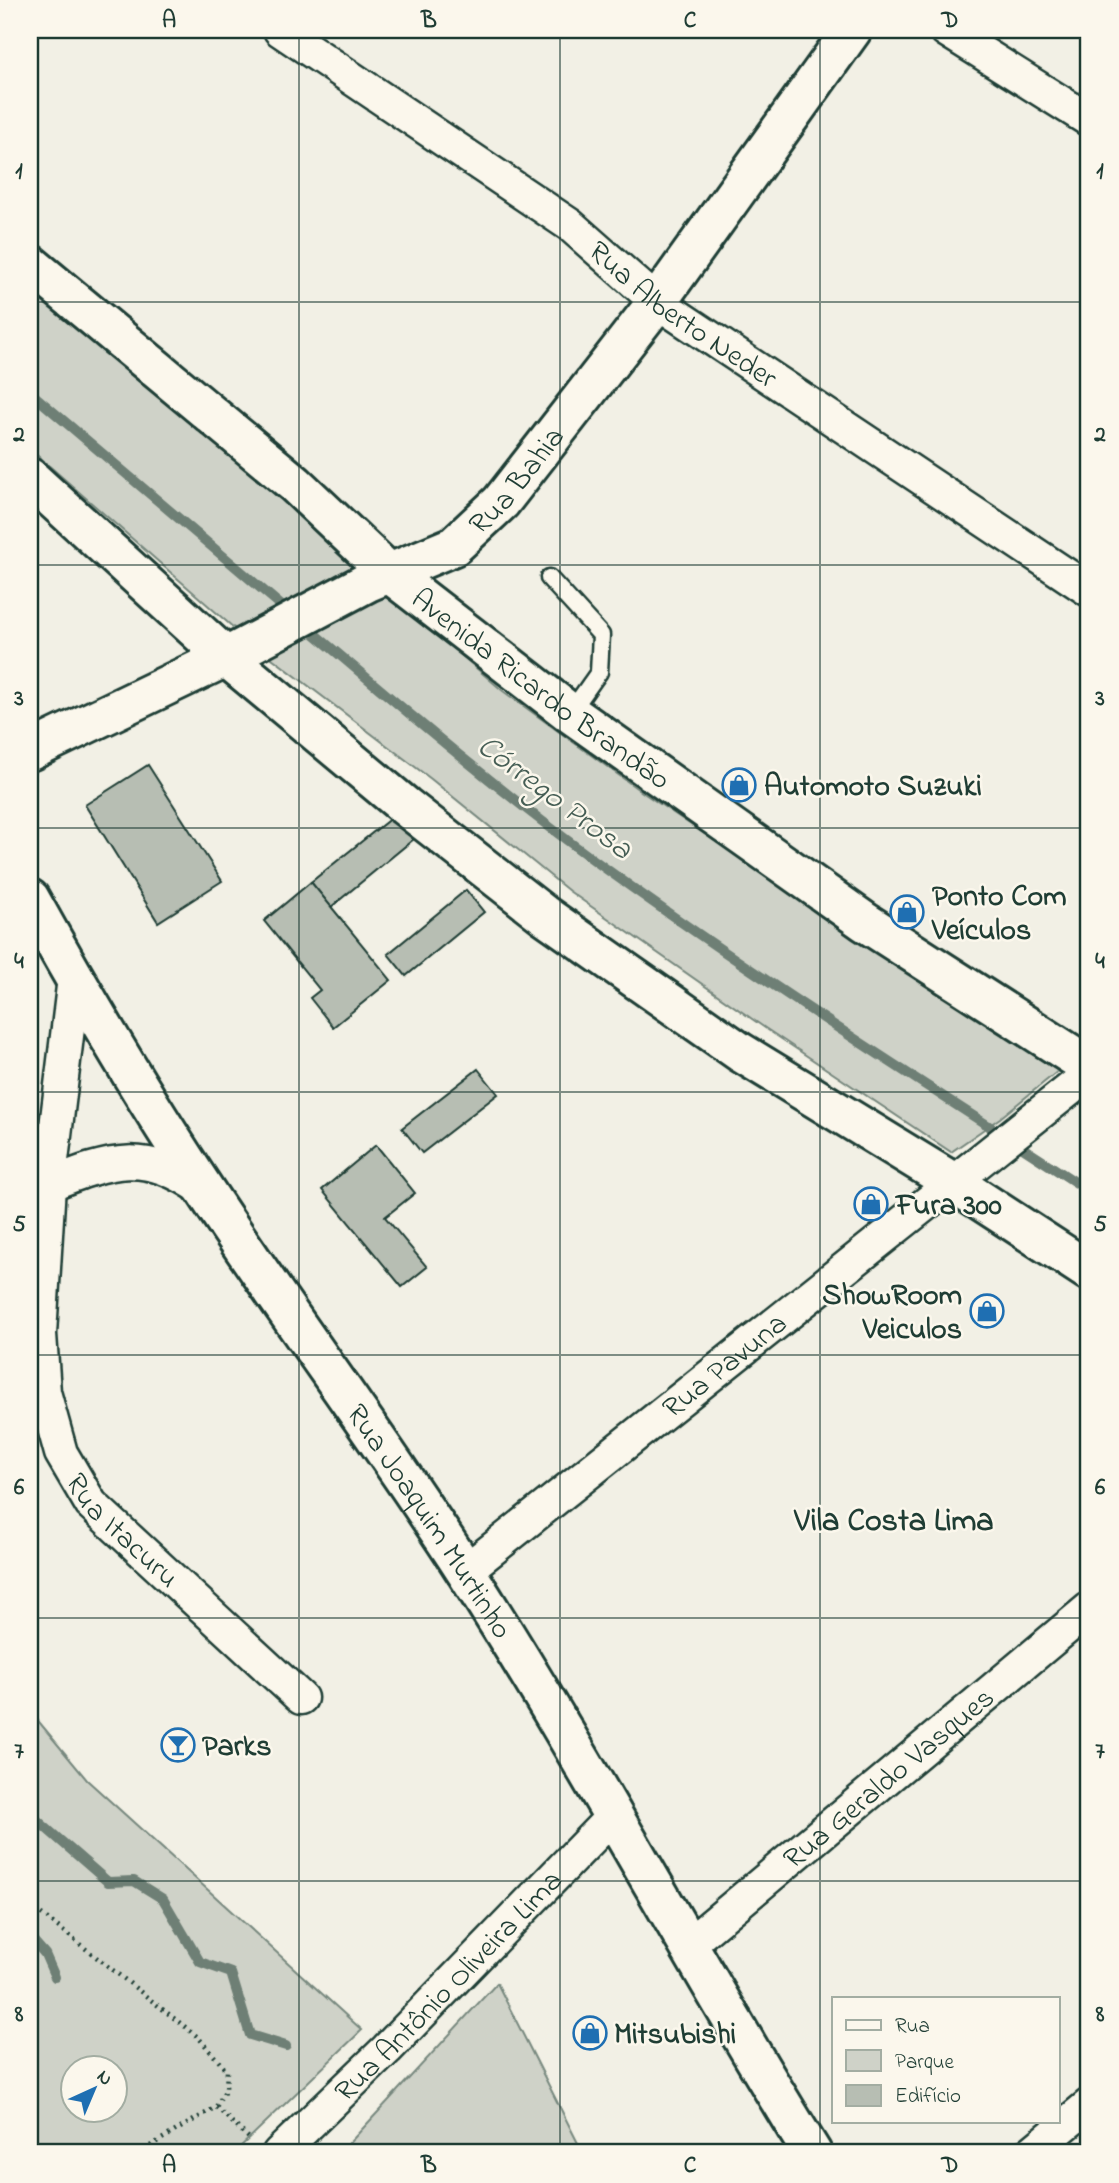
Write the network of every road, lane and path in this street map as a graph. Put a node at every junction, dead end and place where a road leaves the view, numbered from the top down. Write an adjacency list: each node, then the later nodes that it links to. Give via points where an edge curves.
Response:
1 (280, 30): 6 (street, Rua Alberto Neder, via 570,225)
2 (852, 30): 6 (main road, Rua Bahia)
3 (946, 30): 4 (street)
4 (1089, 120)
5 (30, 264): 8 (main road, Avenida Ricardo Brandão, via 295,484)
6 (657, 302): 8 (main road, Rua Bahia, via 501,502 454,547); 10 (street, Rua Alberto Neder)
7 (30, 478): 11 (main road)
8 (379, 577): 11 (main road, Rua Bahia); 12 (main road, Avenida Ricardo Brandão)
9 (549, 578): 12 (lane, via 601,635 599,672)
10 (1089, 590)
11 (226, 657): 13 (main road, Rua Bahia); 17 (main road, via 543,914 740,1052)
12 (570, 713): 16 (main road, Avenida Ricardo Brandão)
13 (30, 751)
14 (30, 899): 15 (main road, Rua Joaquim Murtinho)
15 (74, 978): 18 (street, Rua Itacuru); 19 (main road, Rua Joaquim Murtinho)
16 (1085, 1075): 17 (street, Rua Pavuna)
17 (968, 1172): 20 (main road); 21 (street, Rua Pavuna)
18 (49, 1185): 19 (street, via 98,1165 128,1163 169,1168); 23 (street, Rua Itacuru, via 40,1334 44,1392 61,1453 91,1504)
19 (205, 1190): 21 (main road, Rua Joaquim Murtinho)
20 (1089, 1271)
21 (465, 1571): 24 (main road, Rua Joaquim Murtinho)
22 (1089, 1609): 26 (street, Rua Geraldo Vasques)
23 (301, 1698)
24 (614, 1815): 26 (main road, Rua Joaquim Murtinho); 29 (street, Rua Antônio Oliveira Lima, via 387,2049)
25 (30, 1905): 28 (path, via 198,2037 227,2071 226,2089)
26 (688, 1945): 31 (main road, Rua Joaquim Murtinho)
27 (1089, 2105): 32 (street)
28 (216, 2106): 29 (path); 30 (path)
29 (267, 2149)
30 (138, 2153)
31 (812, 2153)
32 (1031, 2153)

